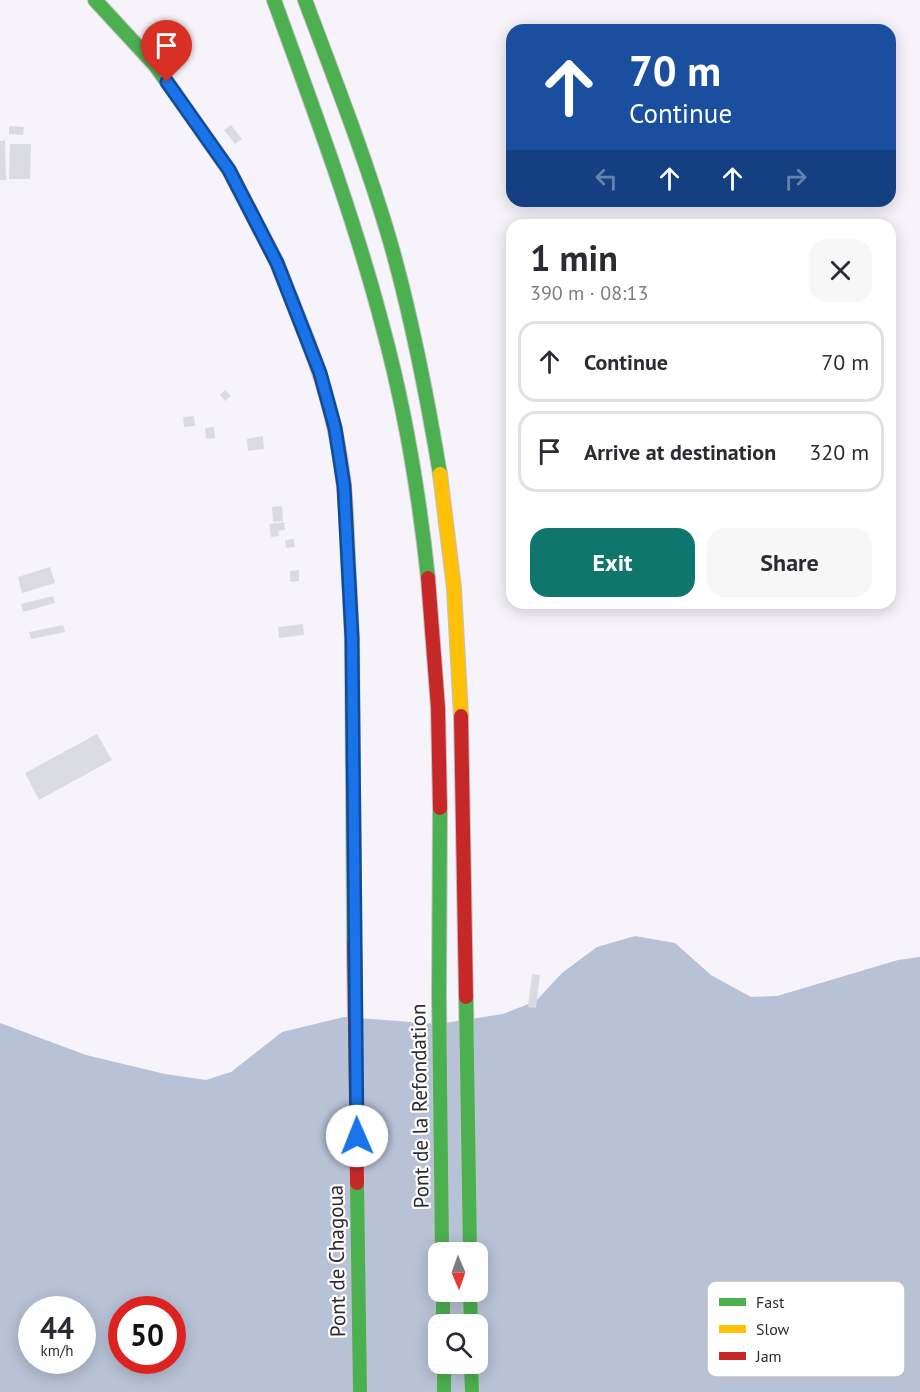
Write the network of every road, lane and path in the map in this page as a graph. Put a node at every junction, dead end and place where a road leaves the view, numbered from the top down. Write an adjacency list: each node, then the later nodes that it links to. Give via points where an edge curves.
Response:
1 (95, 0): 8 (main road, Pont de Chagoua, via 155,64 229,170 277,263 320,373 335,428 344,486 352,638)
2 (273, 0): 4 (main road, Pont de la Refondation, via 362,251 388,344 423,535 433,626 440,796)
3 (305, 0): 5 (main road, via 355,133 390,243 433,430 448,529 458,625)
4 (442, 1242)
5 (470, 1242)
6 (444, 1374): 9 (main road)
7 (471, 1374): 10 (main road)
8 (360, 1392)
9 (444, 1392)
10 (472, 1392)

